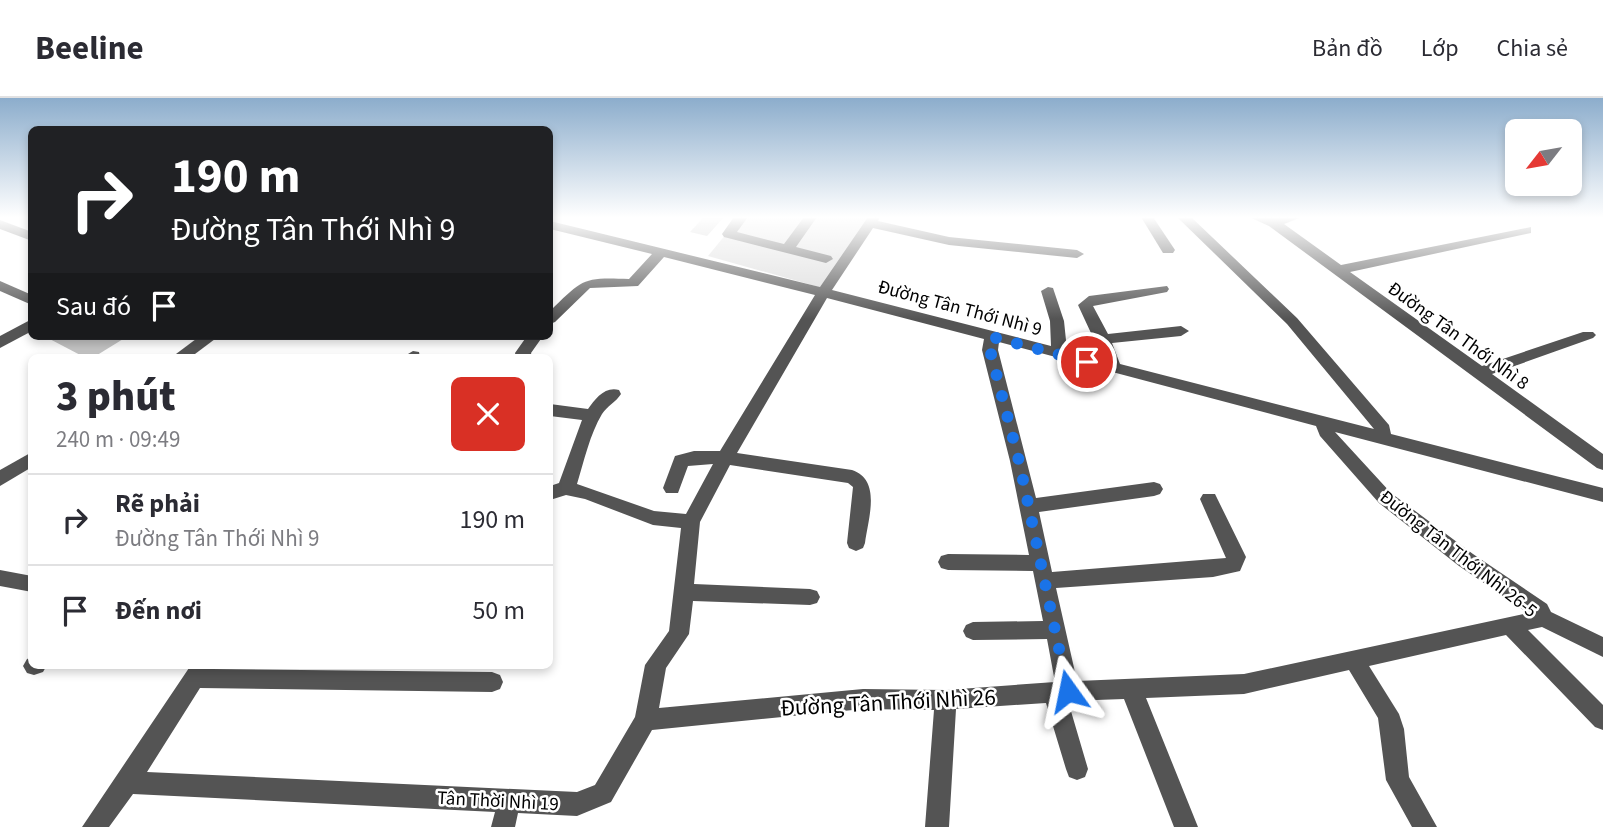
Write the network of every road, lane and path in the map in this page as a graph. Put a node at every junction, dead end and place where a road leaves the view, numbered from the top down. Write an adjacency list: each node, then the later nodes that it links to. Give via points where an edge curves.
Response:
1 (662, 251): 14 (street, Đường Tân Thới Nhì 9); 16 (street, via 633,283 585,285)
2 (799, 251): 9 (street)
3 (852, 251): 14 (street, Tân Thời Nhì 19)
4 (1048, 251): 8 (street)
5 (1219, 251): 32 (street, via 1292,321 1383,429)
6 (1313, 251): 10 (street, Đường Tân Thới Nhì 8)
7 (1428, 251): 10 (street)
8 (1077, 254)
9 (827, 259)
10 (1339, 270): 27 (street, Đường Tân Thới Nhì 8)
11 (0, 285): 15 (street)
12 (1162, 289): 21 (street, via 1089,301 1085,309)
13 (1048, 291): 25 (street, via 1058,321)
14 (825, 293): 20 (street, Đường Tân Thới Nhì 9); 33 (street, Tân Thời Nhì 19)
15 (28, 299)
16 (553, 316)
17 (28, 326): 23 (street)
18 (1181, 331): 21 (street)
19 (1588, 335): 27 (street)
20 (992, 337): 25 (street, Đường Tân Thới Nhì 9); 42 (street, via 990,350)
21 (1103, 339): 26 (street)
22 (203, 340): 24 (street)
23 (0, 343)
24 (187, 354)
25 (1060, 355): 26 (street, Đường Tân Thới Nhì 9)
26 (1114, 369): 31 (street, Đường Tân Thới Nhì 9)
27 (1479, 373): 35 (street, Đường Tân Thới Nhì 8)
28 (613, 394): 30 (street)
29 (553, 410): 30 (street)
30 (592, 416): 39 (street)
31 (1323, 423): 32 (street, Đường Tân Thới Nhì 9); 51 (street, Đường Tân Thới Nhì 26-5, via 1385,498 1540,610)
32 (1383, 439): 40 (street, Đường Tân Thới Nhì 9)
33 (724, 458): 37 (street, via 684,459); 43 (street, Tân Thời Nhì 19); 44 (street, via 859,481)
34 (28, 461): 36 (street)
35 (1603, 463)
36 (0, 479)
37 (672, 488)
38 (1154, 489): 42 (street)
39 (558, 490): 43 (street, via 588,493 653,518)
40 (1603, 495)
41 (1209, 499): 46 (street, via 1236,557 1233,565)
42 (1029, 506): 46 (street)
43 (691, 522): 49 (street, Tân Thời Nhì 19)
44 (856, 543)
45 (948, 562): 46 (street)
46 (1043, 572): 53 (street)
47 (0, 578): 48 (street)
48 (28, 583)
49 (684, 592): 50 (street); 62 (street, Tân Thời Nhì 19, via 679,634 656,665)
50 (810, 597)
51 (1543, 618): 52 (street, Đường Tân Thới Nhì 26); 55 (street, Đường Tân Thới Nhì 26-5)
52 (1510, 625): 56 (street, Đường Tân Thới Nhì 26); 63 (street)
53 (1055, 630): 54 (street); 60 (street)
54 (973, 631)
55 (1603, 649)
56 (1354, 660): 59 (street, Đường Tân Thới Nhì 26, via 1244,684); 71 (street, via 1388,715 1398,780)
57 (200, 671): 58 (street); 65 (street)
58 (492, 682)
59 (1131, 688): 60 (street, Đường Tân Thới Nhì 26); 70 (street)
60 (1061, 691): 61 (street, Đường Tân Thới Nhì 26); 64 (street)
61 (946, 700): 62 (street, Đường Tân Thới Nhì 26, via 863,699); 69 (street)
62 (646, 720): 66 (street, Tân Thời Nhì 19, via 603,794 577,804)
63 (1603, 720)
64 (1077, 769)
65 (127, 782): 66 (street, Tân Thời Nhì 19); 67 (street)
66 (509, 800): 68 (street)
67 (94, 827)
68 (503, 827)
69 (937, 827)
70 (1185, 827)
71 (1425, 827)

